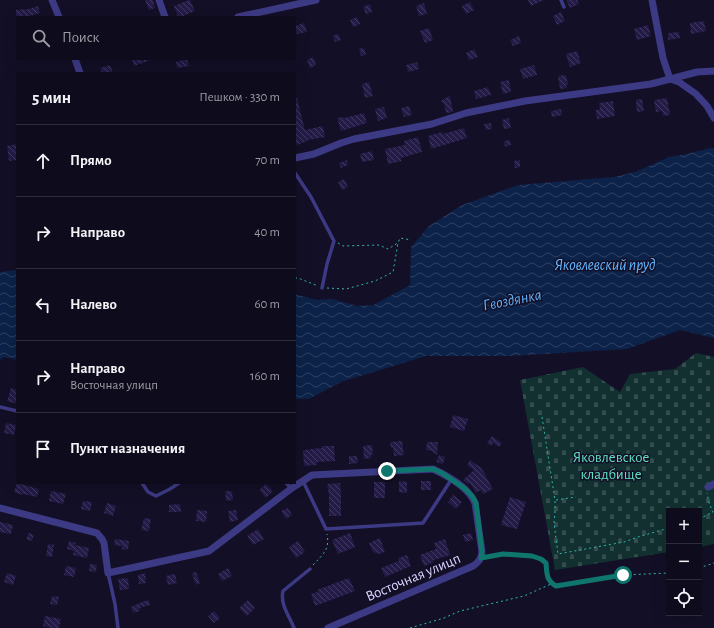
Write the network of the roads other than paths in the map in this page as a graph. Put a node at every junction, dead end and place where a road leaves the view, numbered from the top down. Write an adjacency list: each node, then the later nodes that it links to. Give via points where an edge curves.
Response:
1 (52, 0): 7 (street)
2 (159, 0): 8 (street)
3 (316, 0): 9 (street)
4 (561, 0): 6 (lane)
5 (652, 0): 13 (street, via 663,58)
6 (564, 7)
7 (59, 16)
8 (165, 16)
9 (243, 16)
10 (75, 60): 12 (street)
11 (714, 71): 13 (street, via 697,72)
12 (80, 72)
13 (670, 79): 14 (street, via 696,94); 15 (street, via 651,84 525,100 466,113 432,124 354,139)
14 (714, 118)
15 (296, 158)
16 (296, 174): 17 (lane, via 334,240)
17 (322, 288)
18 (0, 407): 19 (lane)
19 (16, 411)
20 (452, 480): 21 (street, Восточная улицп, via 433,469 425,469 312,475); 21 (lane, via 423,523 326,529); 31 (street, Восточная улицп, via 464,488 476,503 482,552 479,562)
21 (303, 481): 25 (street, Восточная улицп)
22 (143, 484): 23 (lane, via 148,492 156,496)
23 (178, 484)
24 (287, 484): 25 (lane)
25 (292, 488): 28 (street, Восточная улицп, via 209,551)
26 (0, 508): 28 (street, via 97,533 104,543)
27 (310, 568): 30 (lane, via 283,591 283,604)
28 (108, 573): 29 (lane)
29 (118, 628)
30 (294, 628)
31 (328, 628)

